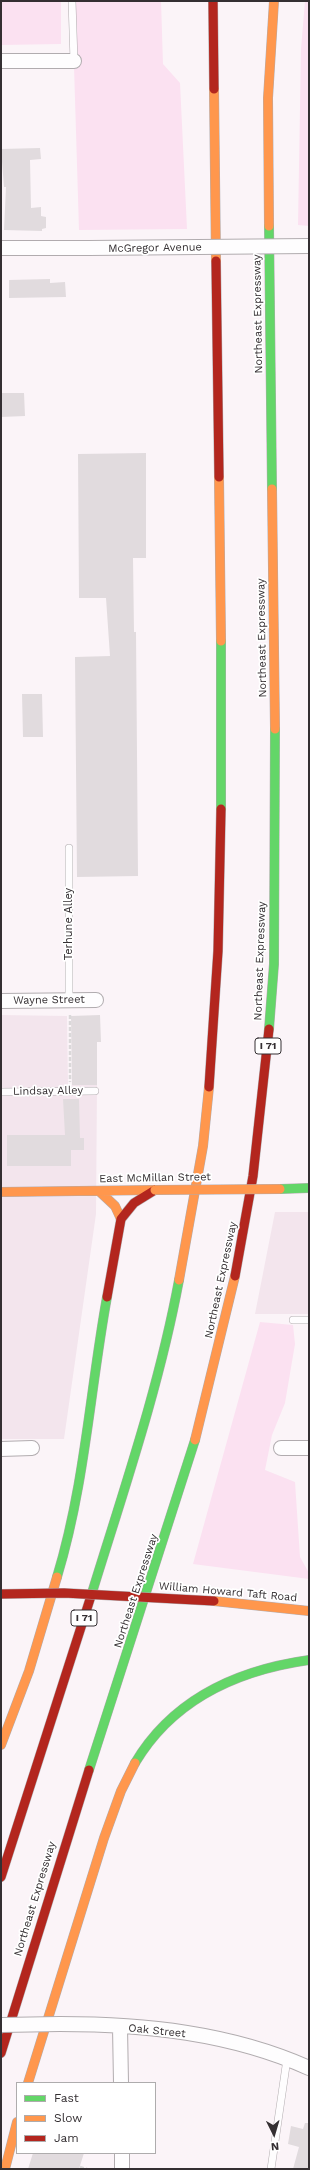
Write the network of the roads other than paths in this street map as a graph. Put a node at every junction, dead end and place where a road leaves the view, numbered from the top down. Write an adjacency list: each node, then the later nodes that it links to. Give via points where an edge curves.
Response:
1 (72, 1): 5 (lane)
2 (213, 1): 29 (main road, I 71, via 222,755 218,951 213,1044 203,1146 171,1322 149,1407 64,1685)
3 (274, 1): 32 (main road, Northeast Expressway / I 71, via 268,98 276,815 274,956 268,1050 253,1176 231,1298 184,1478 65,1844)
4 (1, 61): 5 (street)
5 (74, 61)
6 (309, 246): 7 (street, McGregor Avenue, bridge)
7 (1, 248)
8 (69, 848): 11 (lane, Terhune Alley)
9 (1, 1000): 11 (street, Wayne Street)
10 (96, 1000): 11 (street, Wayne Street)
11 (69, 1006)
12 (95, 1091): 13 (lane, Lindsay Alley)
13 (1, 1092)
14 (309, 1188): 15 (main road, East McMillan Street, bridge)
15 (155, 1190): 16 (main road, East McMillan Street); 18 (main road, via 134,1204)
16 (99, 1191): 17 (main road, East McMillan Street); 18 (main road, via 118,1208)
17 (1, 1192)
18 (121, 1219): 28 (main road, via 83,1464 67,1544 29,1671)
19 (293, 1320): 20 (lane)
20 (309, 1320)
21 (32, 1448): 24 (street)
22 (281, 1448): 23 (street)
23 (309, 1448)
24 (1, 1449)
25 (1, 1594): 26 (main road, William Howard Taft Road, bridge, via 64,1593 214,1601)
26 (309, 1611)
27 (309, 1660): 35 (main road, via 287,1662 251,1672 223,1684 175,1713 143,1750 132,1768 102,1845)
28 (1, 1745)
29 (1, 1877)
30 (1, 2025): 31 (street, Oak Street, bridge)
31 (120, 2027): 33 (street, Oak Street, via 168,2030 215,2038); 36 (street)
32 (1, 2053)
33 (287, 2059): 34 (street, Oak Street); 41 (lane)
34 (309, 2068)
35 (28, 2082)
36 (121, 2082)
37 (16, 2126): 39 (main road)
38 (122, 2154): 40 (street)
39 (5, 2169)
40 (122, 2169)
41 (271, 2169)

